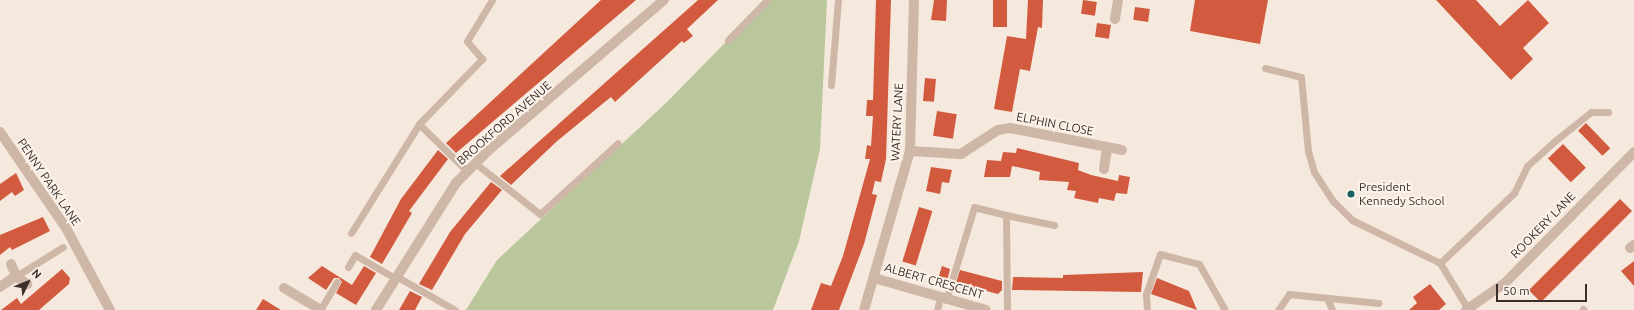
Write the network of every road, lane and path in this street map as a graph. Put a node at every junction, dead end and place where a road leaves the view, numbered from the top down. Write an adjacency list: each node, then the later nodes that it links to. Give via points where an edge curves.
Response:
1 (492, 0): 12 (lane, via 467,41 482,58)
2 (664, 0): 19 (street, BROOKFORD AVENUE)
3 (767, 0): 8 (lane)
4 (838, 0): 10 (lane)
5 (914, 0): 17 (street, WATERY LANE)
6 (1118, 0): 7 (street)
7 (1115, 19)
8 (728, 40)
9 (1265, 68): 26 (lane, via 1301,76 1308,151 1314,172 1333,201 1352,220)
10 (831, 85)
11 (1608, 112): 26 (lane, via 1591,112 1527,166 1514,193)
12 (419, 124): 21 (lane); 24 (lane)
13 (0, 132): 40 (street, PENNY PARK LANE, via 66,228)
14 (618, 143): 19 (lane, via 540,214)
15 (1107, 148): 16 (street, ELPHIN CLOSE); 17 (street, ELPHIN CLOSE, via 1010,128 998,130 961,154); 20 (street, ELPHIN CLOSE)
16 (1122, 150)
17 (910, 151): 31 (street, WATERY LANE)
18 (1634, 152): 39 (street, ROOKERY LANE, via 1505,282)
19 (475, 163): 21 (street, BROOKFORD AVENUE)
20 (1104, 169)
21 (467, 172): 30 (street, BROOKFORD AVENUE, via 435,212)
22 (1006, 215): 23 (lane); 37 (lane, via 974,207); 47 (lane)
23 (1054, 225)
24 (351, 233)
25 (63, 247): 29 (lane)
26 (1440, 263): 39 (lane)
27 (11, 264): 29 (street)
28 (348, 267): 30 (lane, via 355,255)
29 (16, 276): 33 (street); 34 (street)
30 (396, 277): 42 (street, BROOKFORD AVENUE); 43 (lane)
31 (874, 278): 37 (street, ALBERT CRESCENT); 44 (street, WATERY LANE)
32 (337, 282): 41 (lane)
33 (27, 284)
34 (0, 287)
35 (284, 288): 41 (street)
36 (1327, 298): 38 (lane); 50 (lane, via 1288,294); 51 (lane)
37 (943, 299): 45 (lane); 46 (street, ALBERT CRESCENT)
38 (1379, 303)
39 (1467, 309)
40 (110, 310)
41 (320, 310)
42 (376, 310)
43 (456, 310)
44 (864, 310)
45 (937, 310)
46 (986, 310)
47 (1007, 310)
48 (1147, 310): 49 (lane, via 1146,294 1160,254 1199,264)
49 (1225, 310)
50 (1278, 310)
51 (1332, 310)

